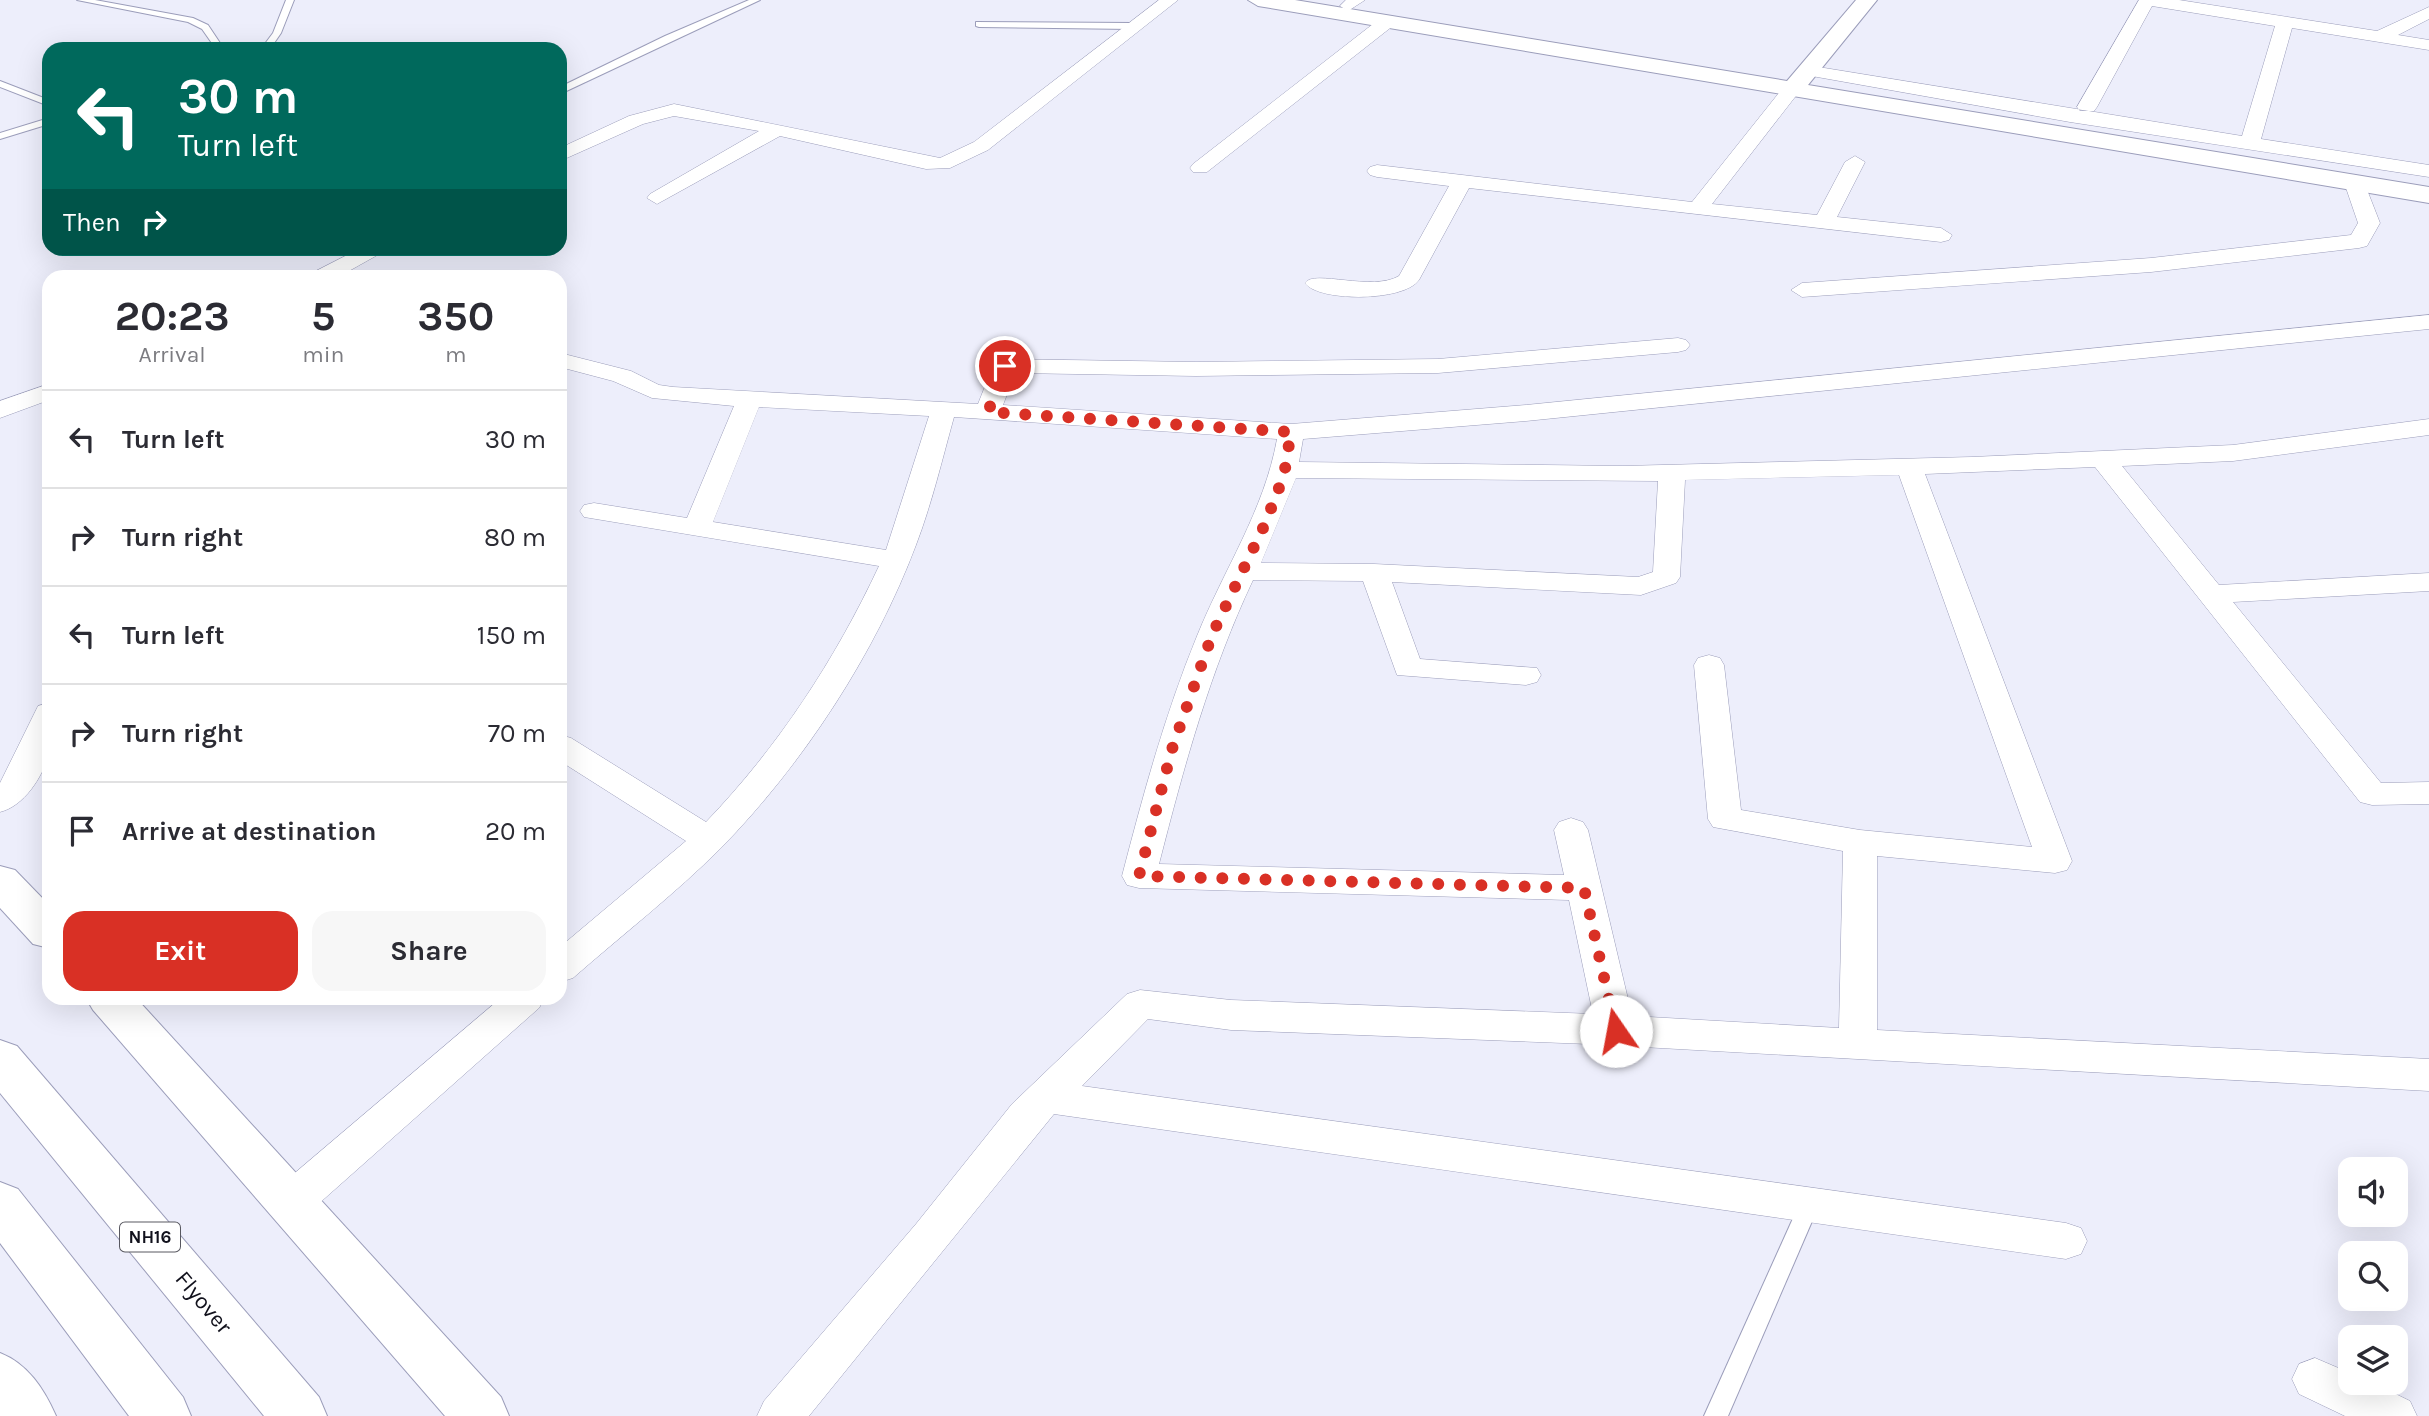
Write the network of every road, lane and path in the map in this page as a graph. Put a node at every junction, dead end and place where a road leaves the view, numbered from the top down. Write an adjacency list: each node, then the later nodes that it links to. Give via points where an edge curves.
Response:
1 (81, 0): 17 (lane, via 190,20 205,27)
2 (290, 0): 18 (lane)
3 (756, 0): 22 (lane)
4 (1170, 0): 15 (street)
5 (1258, 0): 12 (main road)
6 (1312, 0): 10 (main road)
7 (1867, 0): 20 (main road)
8 (2147, 0): 9 (street); 24 (street)
9 (2178, 2): 13 (street)
10 (1353, 3): 20 (main road)
11 (2429, 12): 16 (street)
12 (1388, 21): 20 (main road); 31 (street)
13 (2285, 22): 16 (street); 28 (street)
14 (979, 24): 15 (lane)
15 (1132, 26): 26 (street, via 981,146 943,164)
16 (2380, 37): 19 (street)
17 (215, 42)
18 (270, 42)
19 (2429, 45)
20 (1800, 78): 28 (street); 35 (main road); 36 (main road); 39 (street)
21 (0, 83): 23 (lane)
22 (567, 88)
23 (42, 100)
24 (2087, 107)
25 (42, 123): 27 (lane)
26 (777, 129): 29 (street, via 661,111); 38 (street)
27 (0, 136)
28 (2250, 143): 33 (street)
29 (567, 152)
30 (1855, 162): 40 (street)
31 (1200, 168)
32 (1377, 171): 34 (street)
33 (2429, 171)
34 (1462, 181): 39 (street); 44 (street, via 1408,281 1401,286 1375,291)
35 (2354, 182): 37 (main road); 45 (street, via 2369,223 2359,241 2151,265)
36 (2429, 183)
37 (2429, 195)
38 (657, 198)
39 (1697, 209): 40 (street)
40 (1824, 222): 41 (street)
41 (1941, 234)
42 (363, 256): 43 (street)
43 (336, 270)
44 (1316, 283)
45 (1802, 290)
46 (2429, 322): 55 (street, via 1526,413)
47 (1678, 345): 53 (street, via 1438,366 1005,366)
48 (567, 362): 50 (street, via 622,376 652,391)
49 (42, 394): 52 (street)
50 (750, 398): 51 (street); 61 (street)
51 (944, 409): 53 (street); 62 (street)
52 (0, 410)
53 (988, 412): 55 (street)
54 (2429, 427): 56 (street, via 2232,453)
55 (1291, 432): 58 (street)
56 (2102, 459): 57 (street); 66 (street)
57 (1909, 467): 59 (street); 75 (street, via 2055,861)
58 (1285, 470): 59 (street, via 1472,475); 63 (street)
59 (1672, 473): 64 (street, via 1669,564 1666,577 1657,583 1641,586)
60 (594, 511): 61 (street)
61 (697, 528): 62 (street)
62 (896, 560): 74 (street, via 821,697 746,798)
63 (1242, 571): 64 (street); 77 (street, via 1212,635 1172,749 1139,876)
64 (1374, 573): 68 (street, via 1408,668)
65 (2429, 582): 66 (street)
66 (2211, 594): 71 (street, via 2372,794)
67 (1709, 665): 75 (street, via 1725,819)
68 (1526, 675)
69 (42, 731): 72 (street, via 14,789)
70 (567, 750): 74 (street)
71 (2429, 793)
72 (0, 801)
73 (1571, 830): 77 (street)
74 (708, 839): 79 (street)
75 (1860, 842): 83 (street)
76 (0, 881): 78 (main road)
77 (1584, 888): 82 (street)
78 (42, 925)
79 (567, 962)
80 (115, 1005): 87 (main road)
81 (518, 1005): 87 (street)
82 (1616, 1031): 83 (street); 86 (street, via 1231,1015 1140,1004)
83 (1858, 1046): 85 (street)
84 (0, 1059): 95 (main road, Flyover / NH16)
85 (2429, 1075)
86 (1046, 1097): 89 (street); 97 (street)
87 (290, 1202): 96 (main road)
88 (0, 1204): 94 (main road)
89 (1810, 1205): 90 (street); 98 (lane)
90 (2066, 1241)
91 (0, 1379): 93 (main road)
92 (2315, 1379): 99 (street)
93 (27, 1416)
94 (163, 1416)
95 (299, 1416)
96 (481, 1416)
97 (780, 1416)
98 (1716, 1416)
99 (2394, 1416)

